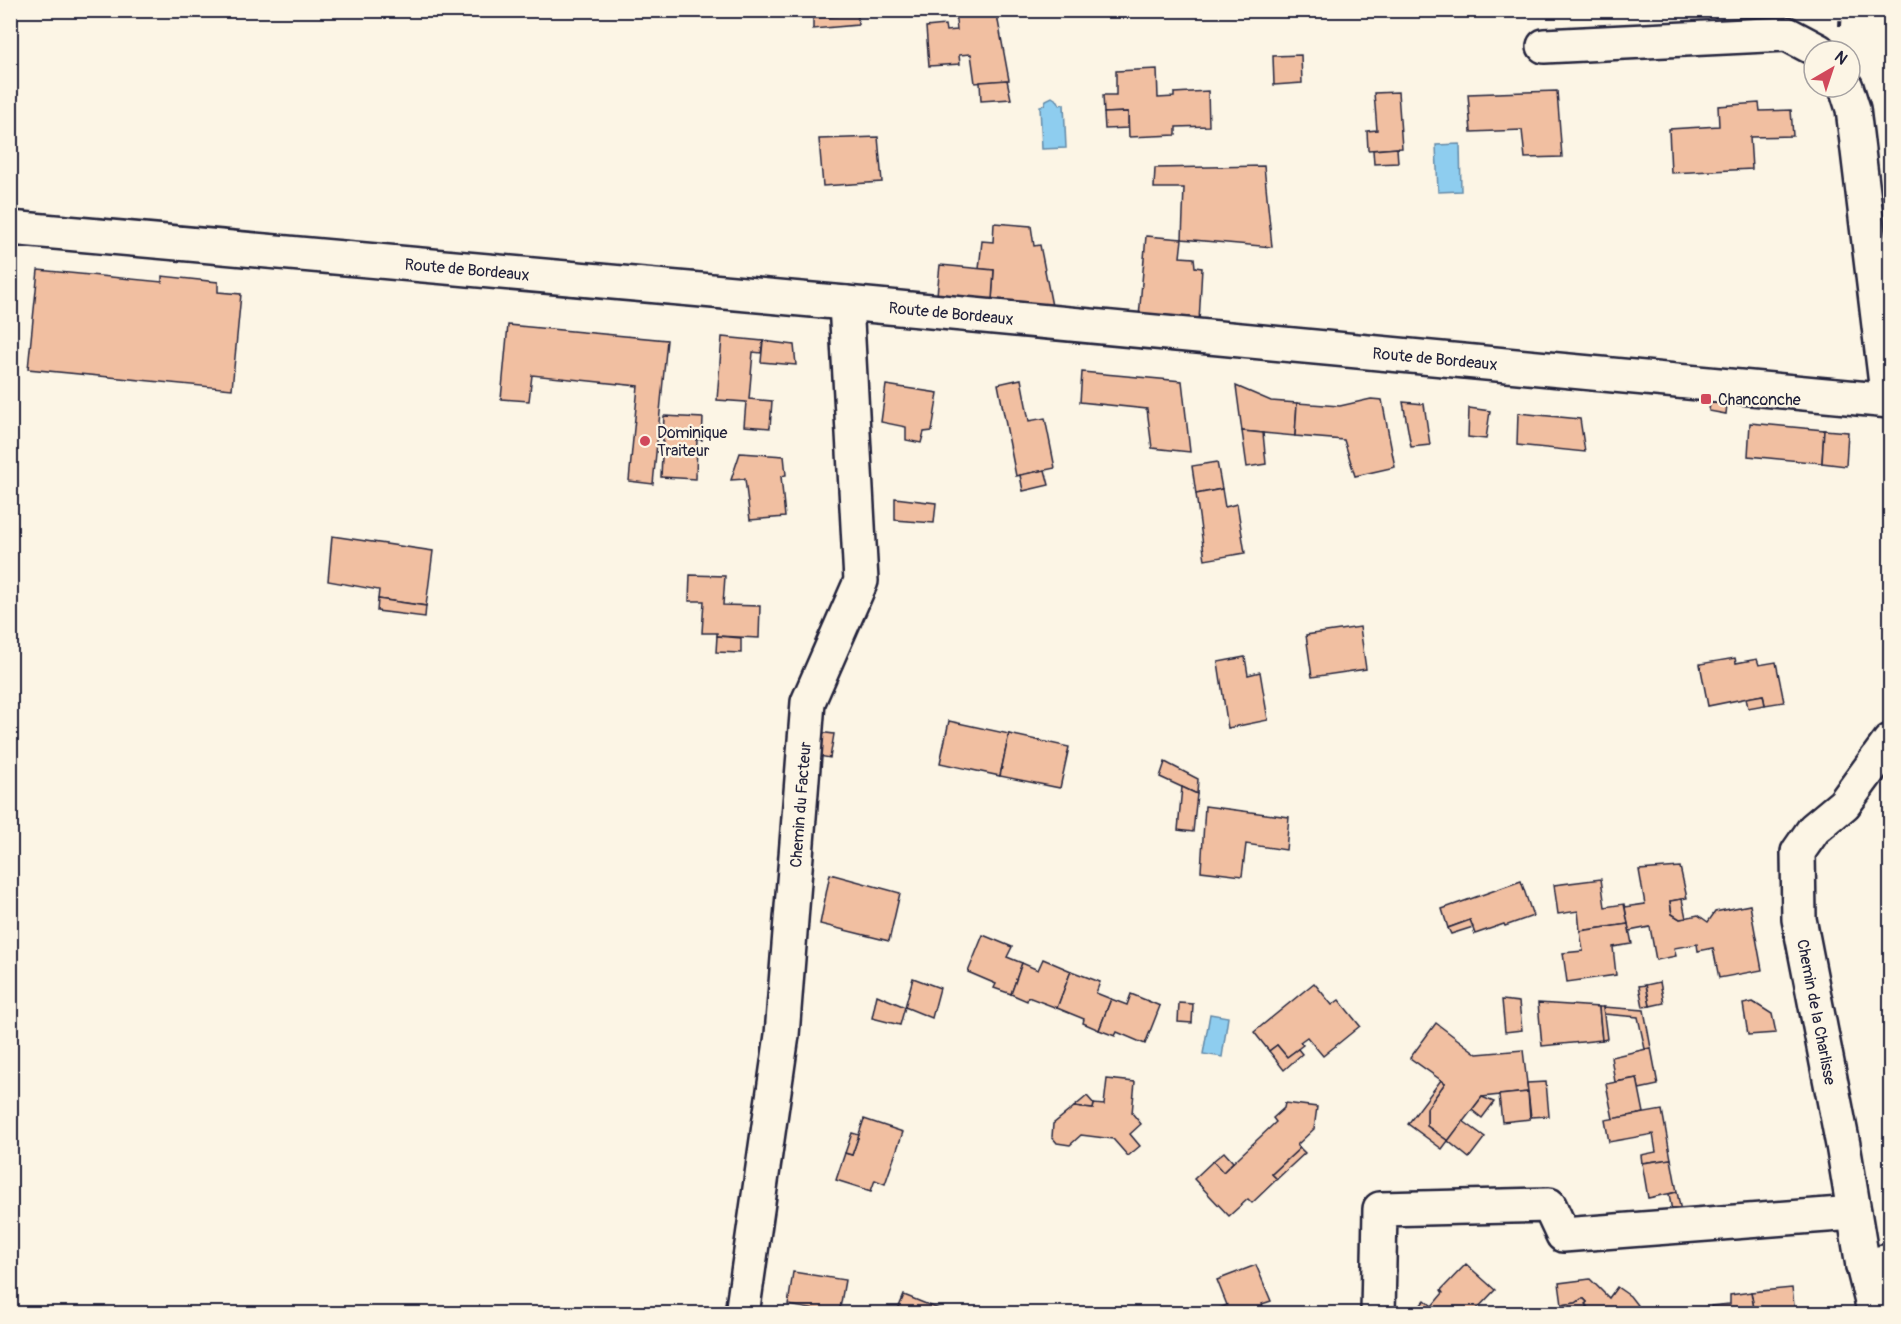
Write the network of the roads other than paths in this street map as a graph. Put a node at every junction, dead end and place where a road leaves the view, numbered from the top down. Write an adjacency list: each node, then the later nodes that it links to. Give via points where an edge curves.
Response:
1 (1802, 42): 2 (street, via 1787,34)
2 (1544, 46)
3 (1850, 99): 6 (street)
4 (10, 228): 5 (street, Route de Bordeaux)
5 (846, 303): 6 (street, Route de Bordeaux); 10 (street, Chemin du Facteur, via 861,581 808,702 782,1035)
6 (1889, 401)
7 (1890, 741): 8 (street, Chemin de la Charlisse, via 1844,804 1814,829 1798,852 1799,919)
8 (1854, 1212): 9 (street, Chemin de la Charlisse); 11 (street, via 1563,1235 1549,1204 1380,1209)
9 (1877, 1263): 12 (street, Chemin de la Charlisse)
10 (742, 1314)
11 (1378, 1314)
12 (1875, 1314)

